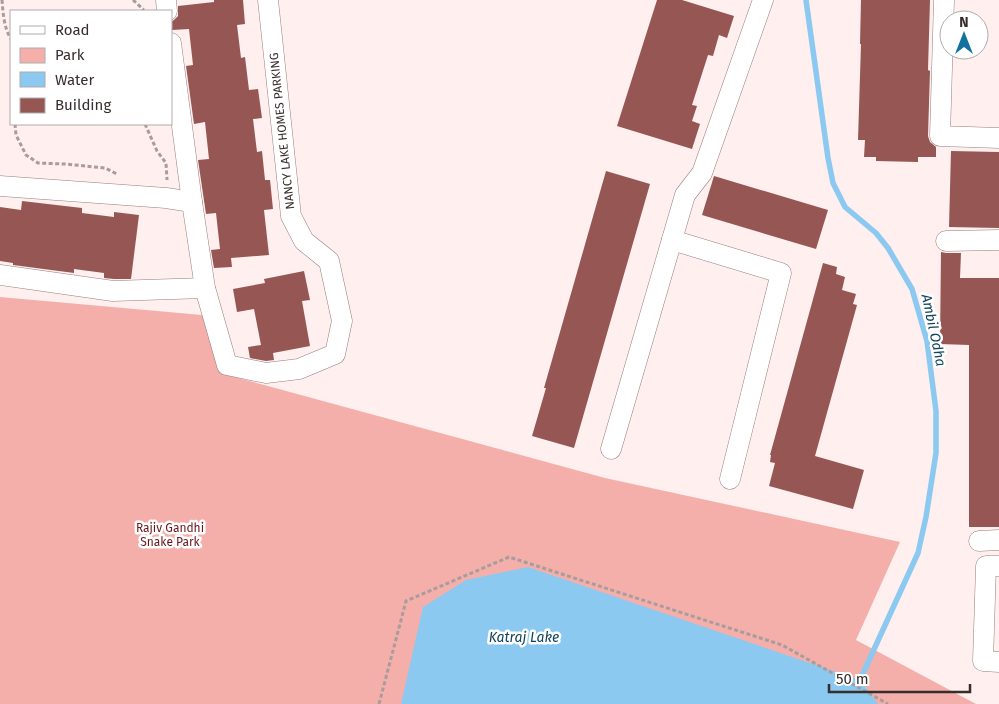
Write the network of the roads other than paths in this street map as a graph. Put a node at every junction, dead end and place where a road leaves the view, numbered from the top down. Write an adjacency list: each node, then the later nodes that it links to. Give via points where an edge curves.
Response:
1 (268, 0): 12 (street, NANCY LAKE HOMES PARKING, via 291,216 304,241 329,261 342,321 335,354 299,369 266,373 227,364)
2 (763, 0): 8 (street, via 702,173 685,195)
3 (944, 0): 5 (street, via 940,136)
4 (172, 51): 7 (street, NANCY LAKE HOMES PARKING)
5 (999, 138)
6 (0, 186): 7 (street)
7 (192, 202): 12 (street, NANCY LAKE HOMES PARKING)
8 (672, 240): 13 (street); 14 (street, via 781,273)
9 (999, 240): 10 (street)
10 (946, 241)
11 (0, 276): 12 (street, via 113,291)
12 (205, 288)
13 (611, 449)
14 (730, 479)
15 (999, 540): 16 (street)
16 (979, 541)
17 (999, 566): 18 (street, via 986,566 983,661)
18 (999, 662)

